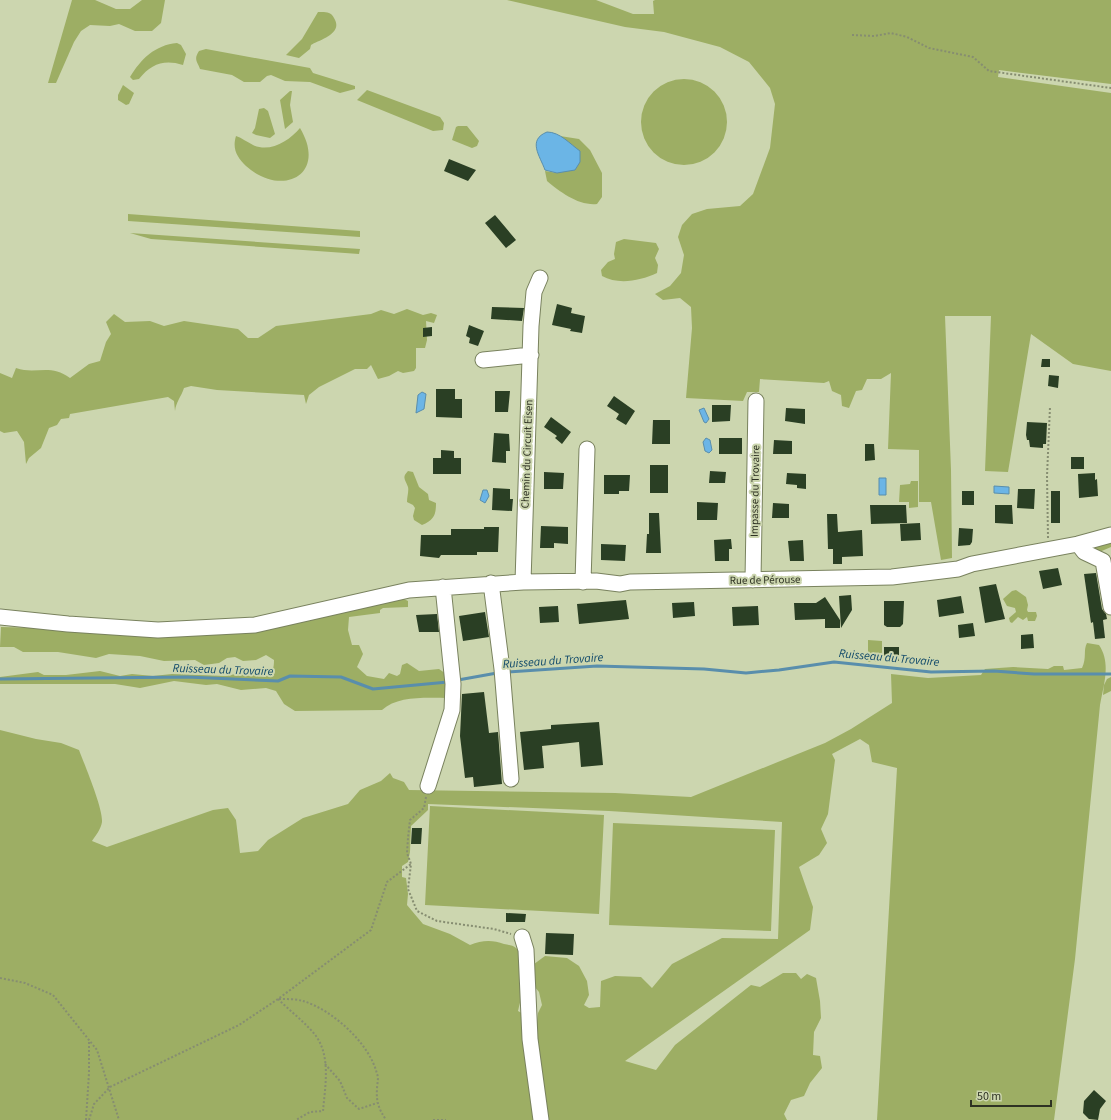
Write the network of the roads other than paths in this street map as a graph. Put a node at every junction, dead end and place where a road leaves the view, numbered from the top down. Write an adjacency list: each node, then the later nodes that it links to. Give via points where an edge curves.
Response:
1 (540, 278): 2 (street, Chemin du Circuit Eisen, via 534,292)
2 (531, 355): 3 (street); 9 (street, Chemin du Circuit Eisen)
3 (483, 360)
4 (756, 401): 8 (street, Impasse du Trovaire)
5 (587, 449): 10 (street)
6 (1111, 535): 7 (street, Rue de Pérouse)
7 (1078, 544): 8 (street, Rue de Pérouse, via 911,576); 13 (street, via 1084,552 1103,561)
8 (753, 580): 10 (street, Rue de Pérouse, via 620,584)
9 (523, 582): 10 (street, Rue de Pérouse); 11 (street, Rue de Pérouse)
10 (583, 582)
11 (491, 583): 12 (street, Rue de Pérouse); 15 (street)
12 (443, 587): 14 (street, Rue de Pérouse, via 367,599 255,625 158,630); 16 (street, via 453,681 452,710)
13 (1111, 607)
14 (0, 617)
15 (511, 779)
16 (428, 786)
17 (522, 937): 18 (street, via 526,950 530,1039)
18 (541, 1120)

